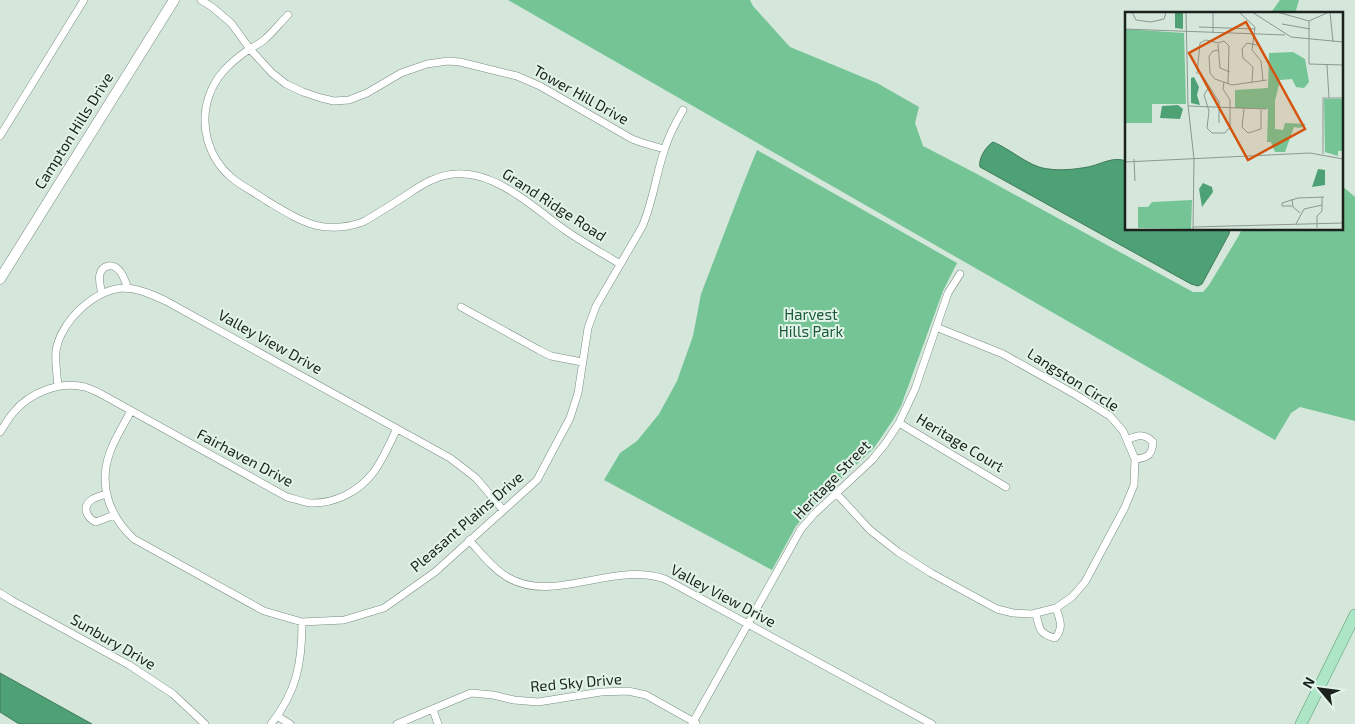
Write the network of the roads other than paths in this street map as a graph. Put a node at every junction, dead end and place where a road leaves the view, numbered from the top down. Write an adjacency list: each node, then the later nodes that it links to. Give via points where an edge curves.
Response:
1 (84, 0): 7 (street)
2 (174, 0): 11 (street, Campton Hills Drive)
3 (201, 0): 5 (street, Tower Hill Drive, via 222,14)
4 (288, 15): 5 (street, Grand Ridge Road, via 263,41)
5 (250, 49): 8 (street, Tower Hill Drive, via 286,84 334,100 358,97 402,73 427,64 448,61 473,64 540,86 632,139); 9 (street, Grand Ridge Road, via 228,65 211,89 204,122 207,139 217,162 230,177 292,215 322,227 353,226 432,180 446,175 468,174 506,188 573,236)
6 (683, 110): 8 (street, Pleasant Plains Drive)
7 (0, 136)
8 (664, 149): 9 (street, Pleasant Plains Drive, via 646,218)
9 (620, 264): 16 (street, Pleasant Plains Drive, via 593,313)
10 (960, 274): 15 (street, Heritage Street, via 948,293)
11 (0, 279)
12 (128, 289): 13 (street, Valley View Drive); 13 (street, via 123,275 110,266 100,274); 20 (street, Valley View Drive, via 166,300)
13 (102, 294): 17 (street, Valley View Drive, via 72,317 63,331 56,350)
14 (461, 307): 16 (street, via 551,356)
15 (936, 327): 19 (street, Heritage Street, via 915,389); 22 (street, Langston Circle, via 1003,354 1076,395 1110,416)
16 (582, 362): 27 (street, Pleasant Plains Drive, via 574,406 562,435 537,480)
17 (58, 386): 18 (street, Fairhaven Drive, via 86,387); 21 (street, via 19,406)
18 (132, 411): 20 (street, Fairhaven Drive, via 287,497 310,502 346,496 360,487 373,473); 26 (street, Pleasant Plains Drive, via 110,452 105,475)
19 (899, 423): 24 (street, Heritage Court); 25 (street, Heritage Street, via 872,460)
20 (397, 429): 27 (street, Valley View Drive, via 463,467)
21 (0, 432)
22 (1127, 440): 23 (street, Langston Circle); 23 (street, via 1141,435 1153,442 1149,455)
23 (1135, 458): 31 (street, Langston Circle, via 1134,485 1121,515 1085,582)
24 (1006, 487)
25 (836, 493): 32 (street, Langston Circle, via 870,530 931,573 997,609); 35 (street, Heritage Street, via 802,529)
26 (106, 494): 28 (street, Pleasant Plains Drive); 28 (street, via 88,502 87,514 96,522)
27 (503, 510): 29 (street, Pleasant Plains Drive)
28 (114, 515): 34 (street, Pleasant Plains Drive, via 140,543 264,611)
29 (469, 540): 34 (street, Pleasant Plains Drive, via 435,572 384,608 344,620); 35 (street, Valley View Drive, via 501,573 527,586 548,588 622,575 652,575)
30 (0, 593): 39 (street, Sunbury Drive, via 129,665 173,694)
31 (1056, 608): 32 (street, Langston Circle); 32 (street, via 1062,624 1055,638 1045,636 1039,628)
32 (1036, 613)
33 (1355, 615): 45 (main road)
34 (302, 622): 37 (street, via 302,646 296,679)
35 (748, 624): 38 (street, Heritage Street); 44 (street, Valley View Drive)
36 (433, 710): 38 (street, Red Sky Drive, via 471,693 538,702 628,691 646,695); 42 (street, Red Sky Drive); 43 (street)
37 (277, 716): 40 (street); 41 (street)
38 (694, 723)
39 (205, 724)
40 (271, 724)
41 (290, 724)
42 (396, 724)
43 (438, 724)
44 (932, 724)
45 (1301, 724)

